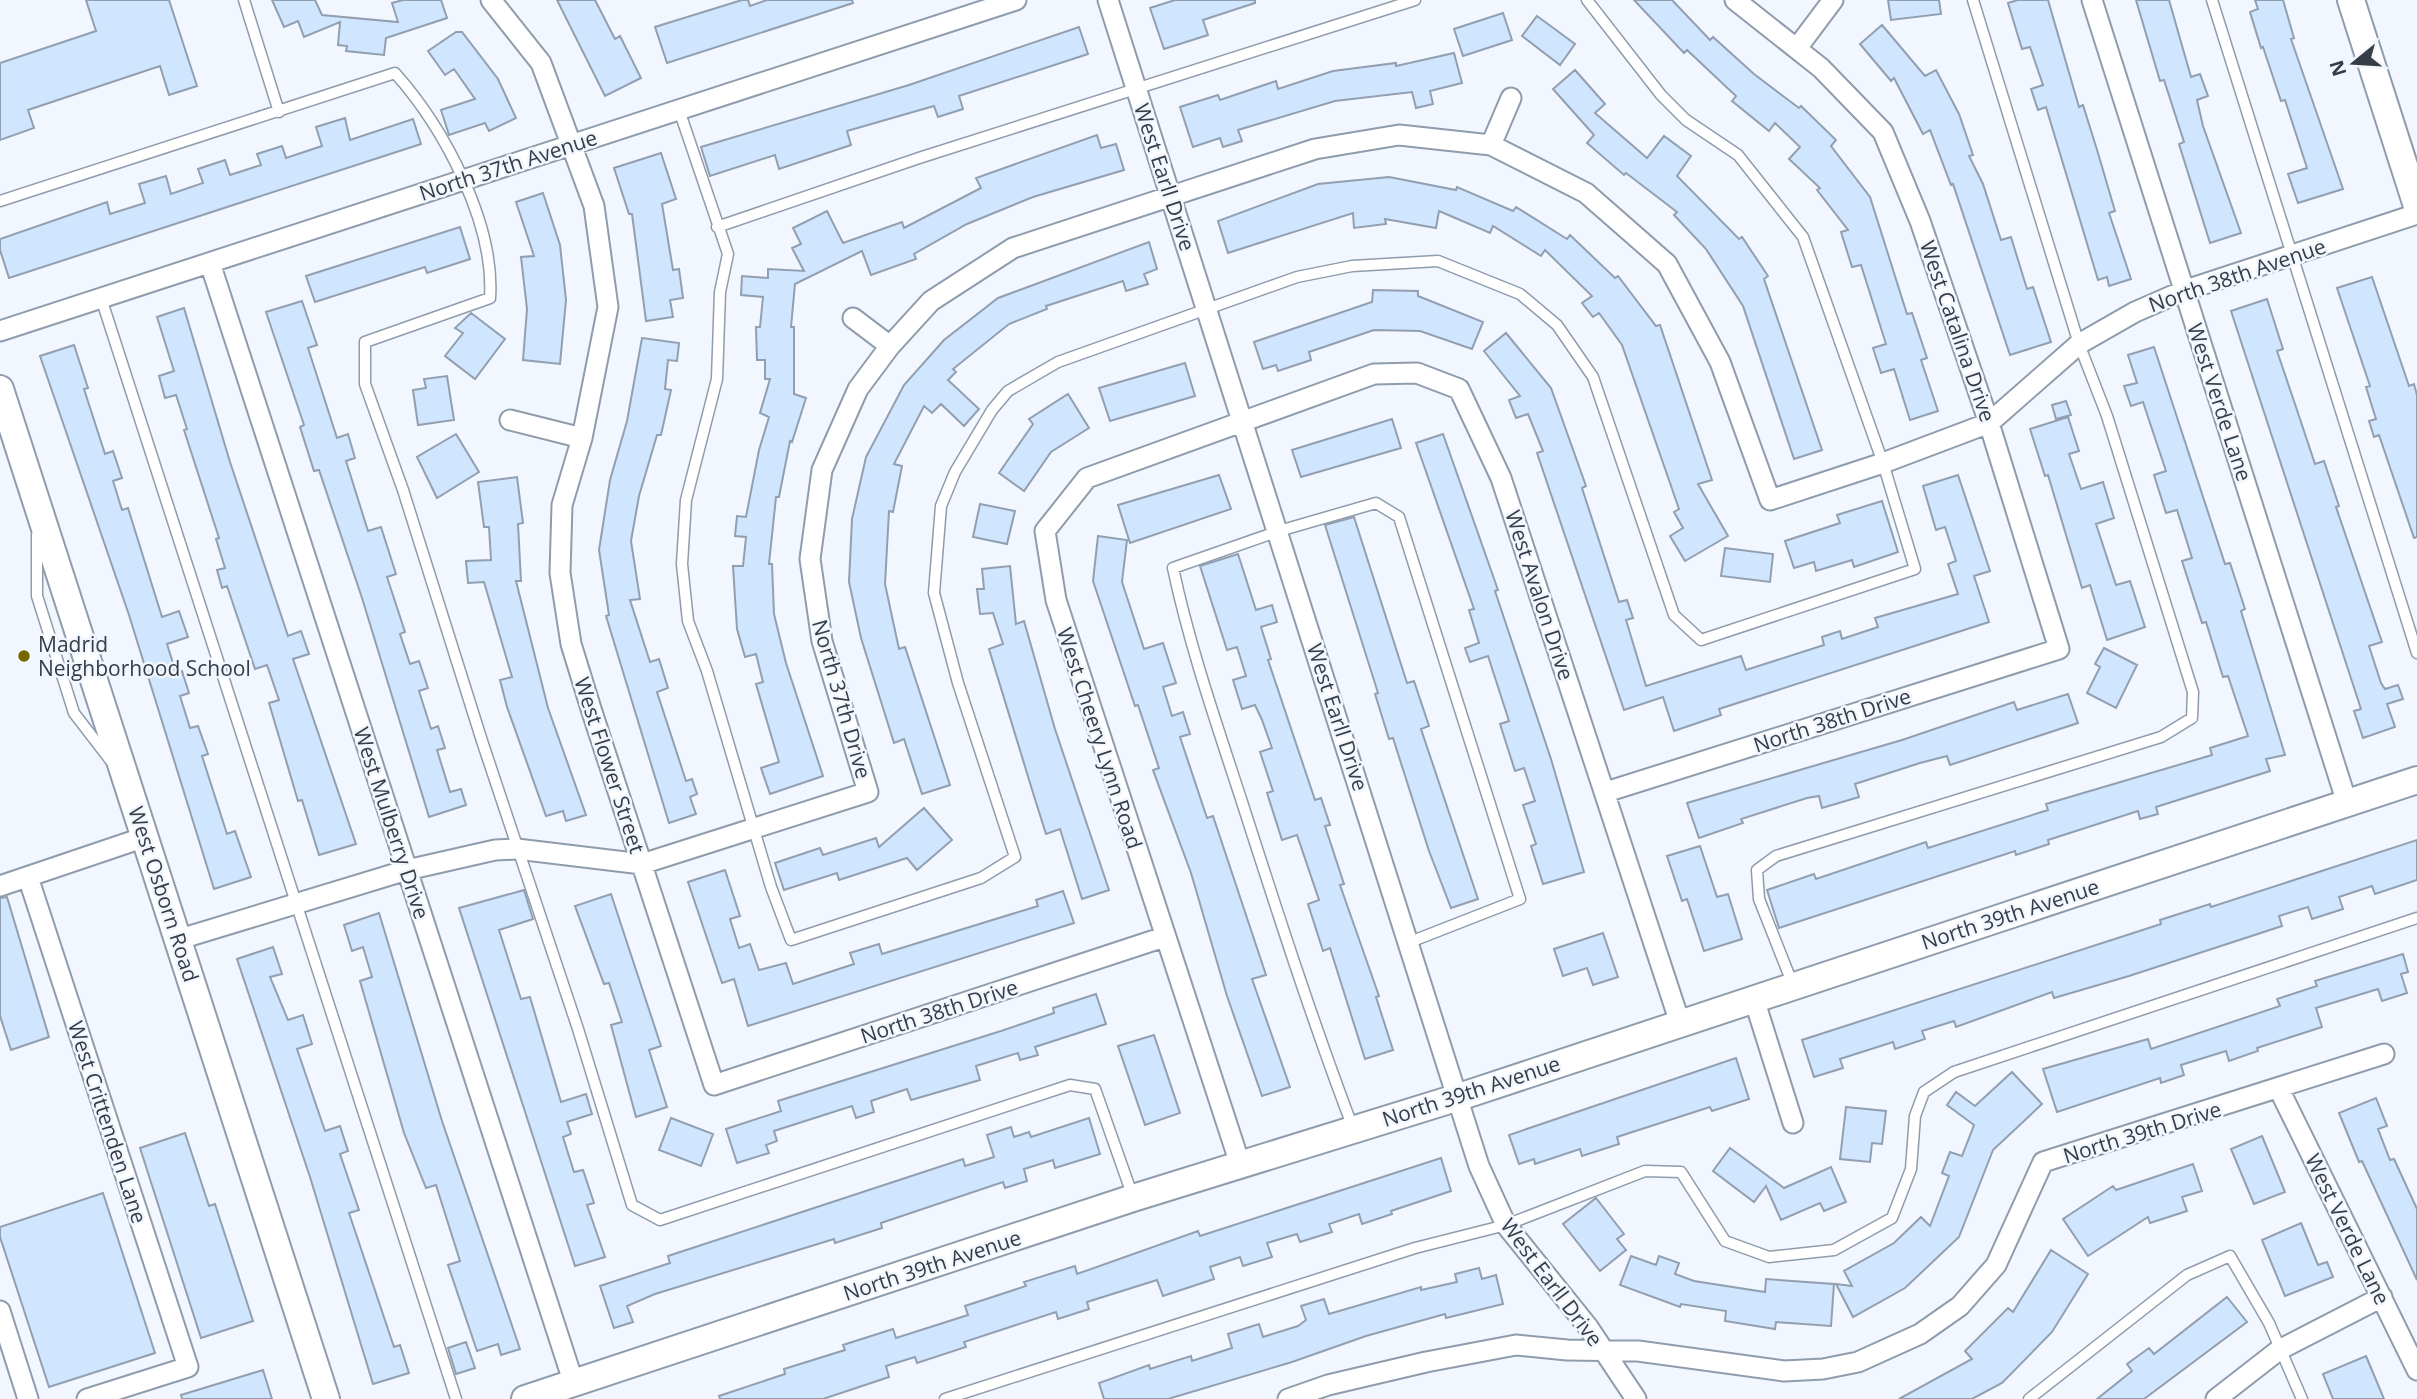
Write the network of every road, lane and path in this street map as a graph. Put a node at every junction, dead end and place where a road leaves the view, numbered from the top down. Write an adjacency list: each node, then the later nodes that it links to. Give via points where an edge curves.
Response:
1 (244, 0): 17 (lane)
2 (491, 0): 18 (street, West Flower Street, via 541,63)
3 (1016, 0): 16 (street, North 37th Avenue)
4 (1108, 0): 14 (street, West Earll Drive)
5 (1415, 0): 14 (lane)
6 (1587, 0): 40 (lane, via 1661,95 1686,120 1738,155 1803,237)
7 (1735, 0): 13 (street, West Catalina Drive)
8 (1833, 0): 13 (street)
9 (1973, 0): 33 (lane)
10 (2092, 0): 28 (street, West Verde Lane)
11 (2212, 0): 26 (lane)
12 (2351, 0): 23 (street)
13 (1797, 48): 38 (street, West Catalina Drive, via 1883,132 1920,221)
14 (1137, 88): 21 (street, West Earll Drive); 25 (lane)
15 (1511, 98): 19 (street)
16 (679, 110): 18 (street, North 37th Avenue); 25 (lane)
17 (279, 112): 20 (lane, via 395,73 414,94); 22 (lane)
18 (571, 145): 20 (street, North 37th Avenue); 39 (street, West Flower Street, via 594,206 608,307)
19 (1491, 145): 21 (street, North 37th Drive, via 1399,135 1315,149); 41 (street, North 37th Drive, via 1586,192 1667,264 1720,362)
20 (466, 179): 27 (street, North 37th Avenue); 50 (lane, via 491,278 490,298 365,342 365,384)
21 (1172, 196): 30 (street, West Earll Drive); 34 (street, North 37th Drive, via 1013,248 931,301)
22 (0, 201)
23 (2417, 206)
24 (2417, 214): 26 (street, North 38th Avenue)
25 (717, 227): 48 (lane, via 728,254 720,292 717,379 686,500 682,564 688,621)
26 (2292, 255): 28 (street, North 38th Avenue); 44 (lane)
27 (210, 263): 29 (street, North 37th Avenue); 52 (street, West Mulberry Drive)
28 (2183, 291): 33 (street, North 38th Avenue, via 2134,312); 47 (street, West Verde Lane)
29 (101, 298): 32 (street, North 37th Avenue); 55 (lane)
30 (1207, 308): 37 (street, West Earll Drive); 40 (lane, via 1297,277 1352,266 1437,261 1520,293 1557,325 1593,377 1674,615 1701,640 1916,569); 48 (lane, via 1058,362 1008,391 955,472 941,506 934,593 1015,858 981,878 791,940)
31 (853, 317): 34 (street)
32 (0, 331)
33 (2079, 344): 38 (street, North 38th Avenue); 60 (lane, via 2107,416 2193,692 2192,719 2161,737 1776,856 1758,870 1759,899)
34 (890, 346): 48 (street, North 37th Drive, via 858,389 822,470 810,559 822,641 868,792)
35 (0, 389): 49 (street, West Osborn Road)
36 (510, 420): 39 (street)
37 (1244, 423): 42 (street, West Earll Drive); 46 (street, West Avalon Drive, via 1374,374 1417,373 1459,389 1501,478); 57 (street, West Cheery Lynn Road, via 1087,478 1045,531 1056,600)
38 (1989, 423): 40 (street, North 38th Avenue); 43 (street, West Catalina Drive)
39 (582, 438): 51 (street, West Flower Street, via 562,505 560,573 571,644)
40 (1883, 463): 41 (street, North 38th Avenue)
41 (1770, 500)
42 (1279, 531): 59 (street, West Earll Drive); 59 (lane, via 1376,503 1399,517 1482,775 1521,899); 68 (lane, via 1173,568 1183,616 1222,740)
43 (2059, 649): 46 (street, North 38th Drive)
44 (2417, 653)
45 (2417, 780): 47 (street, North 39th Avenue)
46 (1606, 792): 62 (street, West Avalon Drive)
47 (2347, 803): 60 (street, North 39th Avenue)
48 (754, 830): 51 (street, North 37th Drive)
49 (145, 837): 53 (street); 58 (street, West Osborn Road)
50 (517, 849): 51 (street); 52 (street); 70 (lane, via 632,1205 660,1220 1070,1085 1095,1090)
51 (642, 864): 64 (street, West Flower Street)
52 (407, 870): 55 (street); 77 (street, West Mulberry Drive)
53 (28, 877): 54 (street); 78 (street, West Crittenden Lane, via 188,1367)
54 (0, 886)
55 (296, 904): 58 (street); 81 (lane)
56 (2417, 918): 71 (lane, via 1954,1072 1924,1091 1915,1116 1911,1169 1892,1218 1834,1250 1769,1257 1724,1241 1681,1172 1645,1171)
57 (1164, 937): 64 (street, North 38th Drive); 69 (street, West Cheery Lynn Road)
58 (180, 939): 80 (street, West Osborn Road)
59 (1410, 942): 66 (street, West Earll Drive)
60 (1793, 985): 61 (street, North 39th Avenue)
61 (1754, 999): 62 (street, North 39th Avenue); 67 (street)
62 (1680, 1023): 66 (street, North 39th Avenue)
63 (2384, 1054): 65 (street, North 39th Drive)
64 (714, 1085)
65 (2279, 1089): 72 (street, West Verde Lane); 74 (street, North 39th Drive, via 2043,1162 1996,1265 1961,1306 1888,1350 1835,1367 1784,1371 1638,1350)
66 (1459, 1097): 68 (street, North 39th Avenue); 71 (street, West Earll Drive, via 1479,1166)
67 (1793, 1123)
68 (1353, 1128): 69 (street, North 39th Avenue)
69 (1240, 1164): 70 (street, North 39th Avenue)
70 (1133, 1198): 77 (street, North 39th Avenue)
71 (1506, 1224): 74 (street, West Earll Drive); 83 (lane, via 1415,1248)
72 (2382, 1297): 75 (street); 76 (street, West Verde Lane)
73 (0, 1311): 79 (street)
74 (1602, 1350): 84 (street, North 39th Drive, via 1516,1345 1328,1385); 85 (street, West Earll Drive)
75 (2279, 1350): 86 (lane, via 2269,1323 2230,1256 2187,1275); 87 (street); 88 (lane)
76 (2417, 1370)
77 (574, 1384): 82 (street, North 39th Avenue)
78 (97, 1397)
79 (28, 1399)
80 (326, 1399)
81 (456, 1399)
82 (525, 1399)
83 (945, 1399)
84 (1288, 1399)
85 (1636, 1399)
86 (2029, 1399)
87 (2216, 1399)
88 (2302, 1399)

